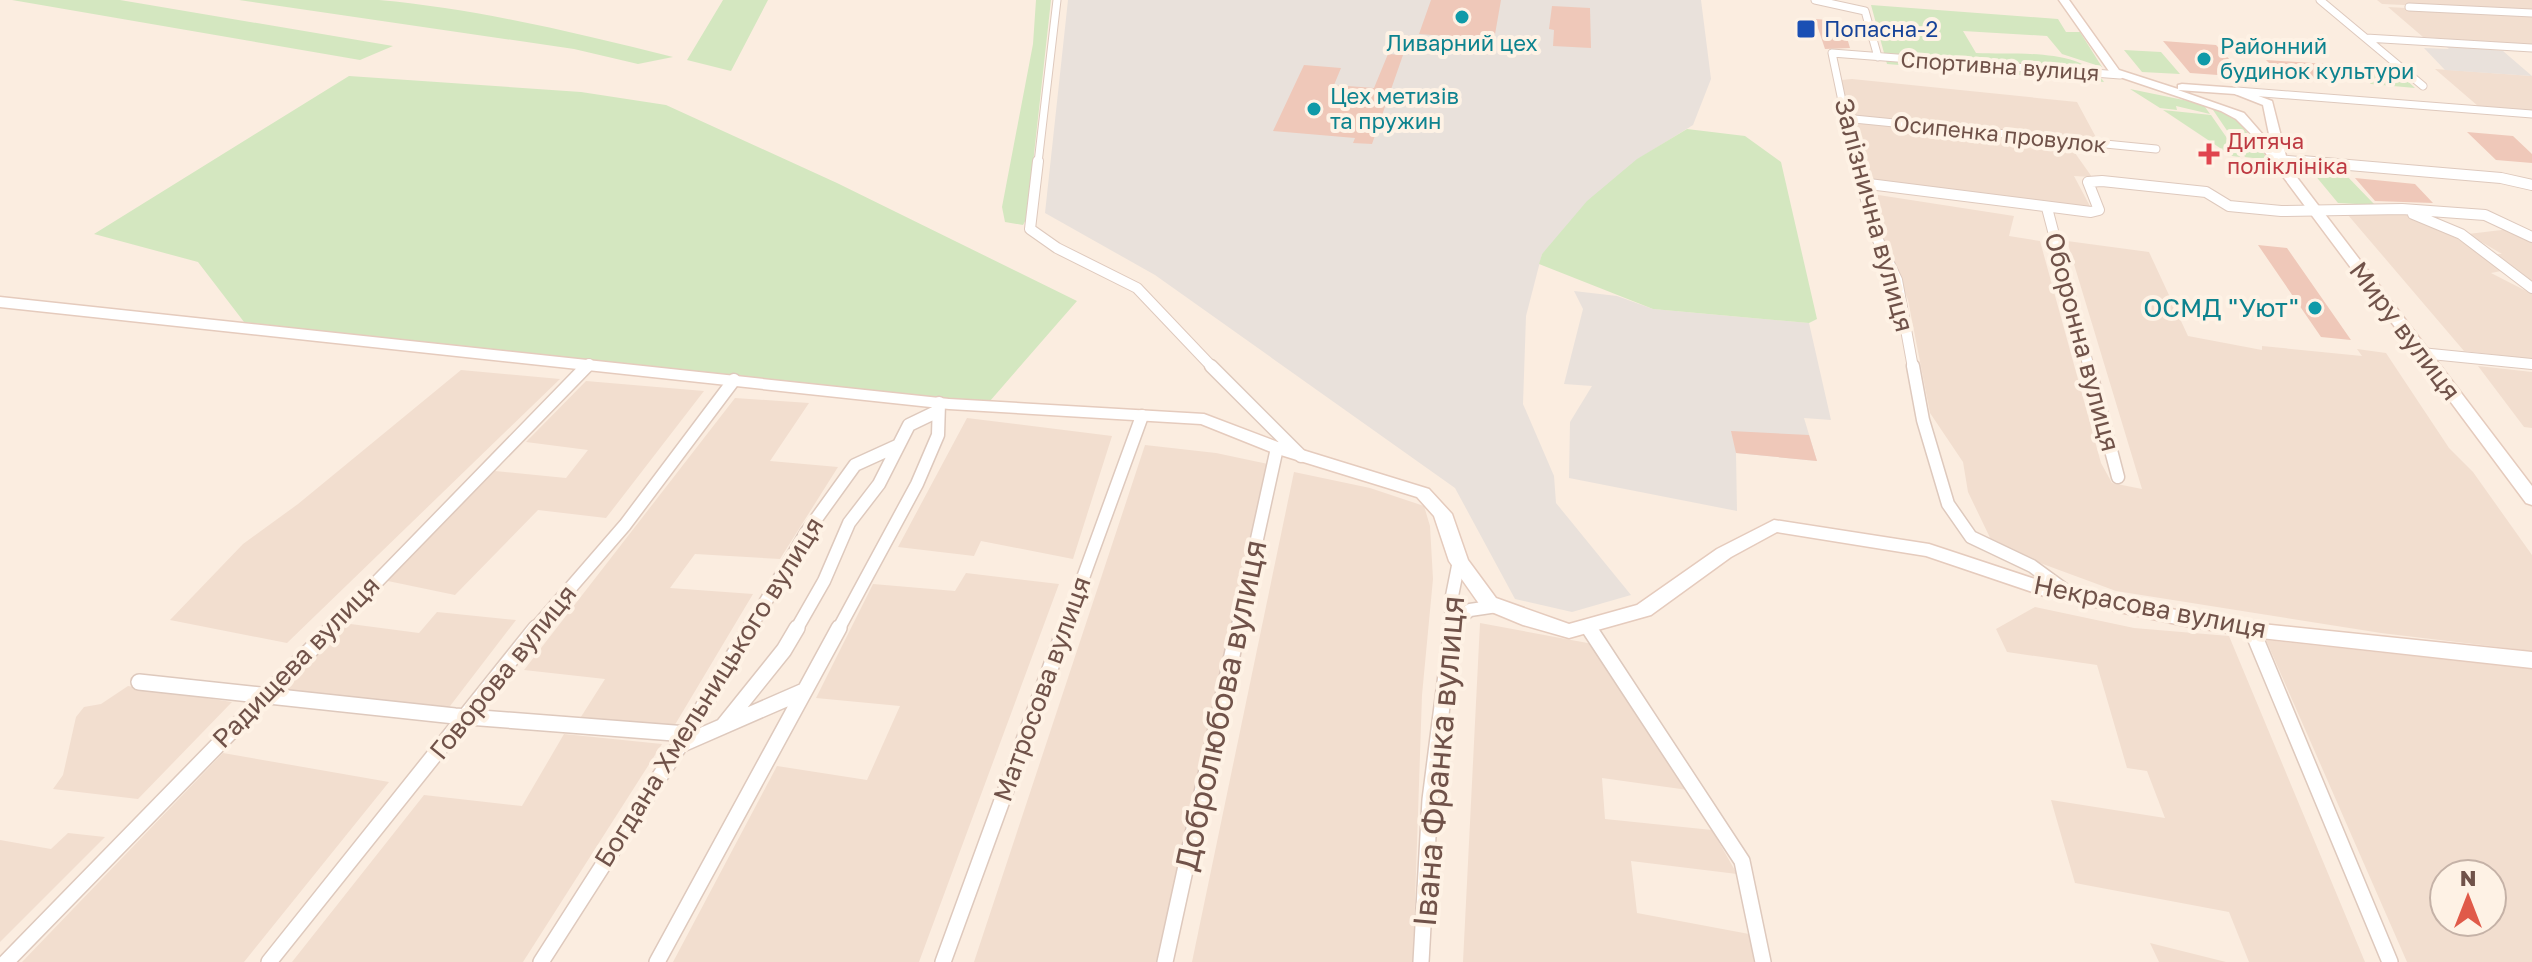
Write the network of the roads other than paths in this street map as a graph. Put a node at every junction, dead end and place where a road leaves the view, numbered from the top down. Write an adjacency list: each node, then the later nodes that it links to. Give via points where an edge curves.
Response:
1 (1057, 0): 37 (street, via 1030,229 1137,288)
2 (1815, 0): 10 (street, via 1865,11)
3 (2064, 0): 11 (street)
4 (2320, 0): 7 (street)
5 (2409, 7): 6 (street)
6 (2532, 13)
7 (2366, 38): 8 (street); 13 (street)
8 (2532, 48)
9 (1832, 53): 10 (street, Спортивна вулиця); 18 (street, Залізнична вулиця)
10 (1878, 57): 11 (street, Спортивна вулиця)
11 (2120, 75): 12 (street)
12 (2139, 83): 14 (street); 16 (street)
13 (2423, 86)
14 (2217, 90): 15 (street); 16 (street, via 2203,96)
15 (2266, 101): 16 (street, via 2255,113); 17 (street); 20 (street)
16 (2219, 107): 20 (street, Миру вулиця, via 2240,116)
17 (2532, 114)
18 (1844, 118): 19 (street, Осипенка провулок); 21 (street, Залізнична вулиця)
19 (2156, 149)
20 (2280, 161): 22 (street, via 2501,178); 24 (street, Миру вулиця)
21 (1861, 183): 23 (street); 42 (street, Залізнична вулиця, via 1877,238 1897,280 1923,420 1948,504 1971,537 2032,566)
22 (2532, 185)
23 (2047, 208): 24 (street, via 2099,210 2088,182 2102,181 2206,192 2229,206); 38 (street, Оборонна вулиця)
24 (2314, 209): 25 (street); 29 (street, Миру вулиця)
25 (2402, 209): 26 (street, via 2485,215); 27 (street, via 2461,234)
26 (2532, 237)
27 (2532, 288)
28 (0, 302): 30 (street)
29 (2421, 353): 31 (street); 39 (street, Миру вулиця)
30 (589, 364): 32 (street); 50 (street, Радищева вулиця)
31 (2532, 364)
32 (734, 380): 33 (street); 51 (street, Говорова вулиця, via 625,525)
33 (938, 408): 34 (street); 35 (street, via 909,425); 49 (street, via 938,435 917,484)
34 (1142, 416): 36 (street, via 1204,419); 58 (street, Матросова вулиця)
35 (899, 445): 52 (street, via 879,484 849,523 824,581 784,650); 53 (street, Богдана Хмельницького вулиця, via 855,465 806,533)
36 (1277, 448): 37 (street); 59 (street, Добролюбова вулиця)
37 (1301, 456): 41 (street, via 1423,493 1443,514)
38 (2118, 477)
39 (2525, 481): 40 (street, Миру вулиця)
40 (2532, 499)
41 (1459, 561): 43 (street, via 1489,603); 44 (street, Івана Франка вулиця, via 1451,601)
42 (2071, 595): 45 (street, Некрасова вулиця, via 1929,550 1774,526 1724,553 1644,610); 46 (street, Некрасова вулиця)
43 (1497, 606): 44 (street, via 1470,610); 45 (street, via 1569,631)
44 (1453, 623): 60 (street, Івана Франка вулиця, via 1430,800)
45 (1588, 627): 61 (street, via 1742,861)
46 (2252, 630): 47 (street, Некрасова вулиця); 62 (street)
47 (2532, 660)
48 (139, 682): 50 (street)
49 (804, 691): 52 (street); 57 (street)
50 (261, 698): 51 (street); 54 (street, Радищева вулиця)
51 (467, 717): 53 (street); 55 (street, Говорова вулиця)
52 (723, 726): 53 (street)
53 (683, 739): 56 (street, Богдана Хмельницького вулиця)
54 (6, 962)
55 (269, 962)
56 (541, 962)
57 (657, 962)
58 (943, 962)
59 (1165, 962)
60 (1421, 962)
61 (1763, 962)
62 (2390, 962)

